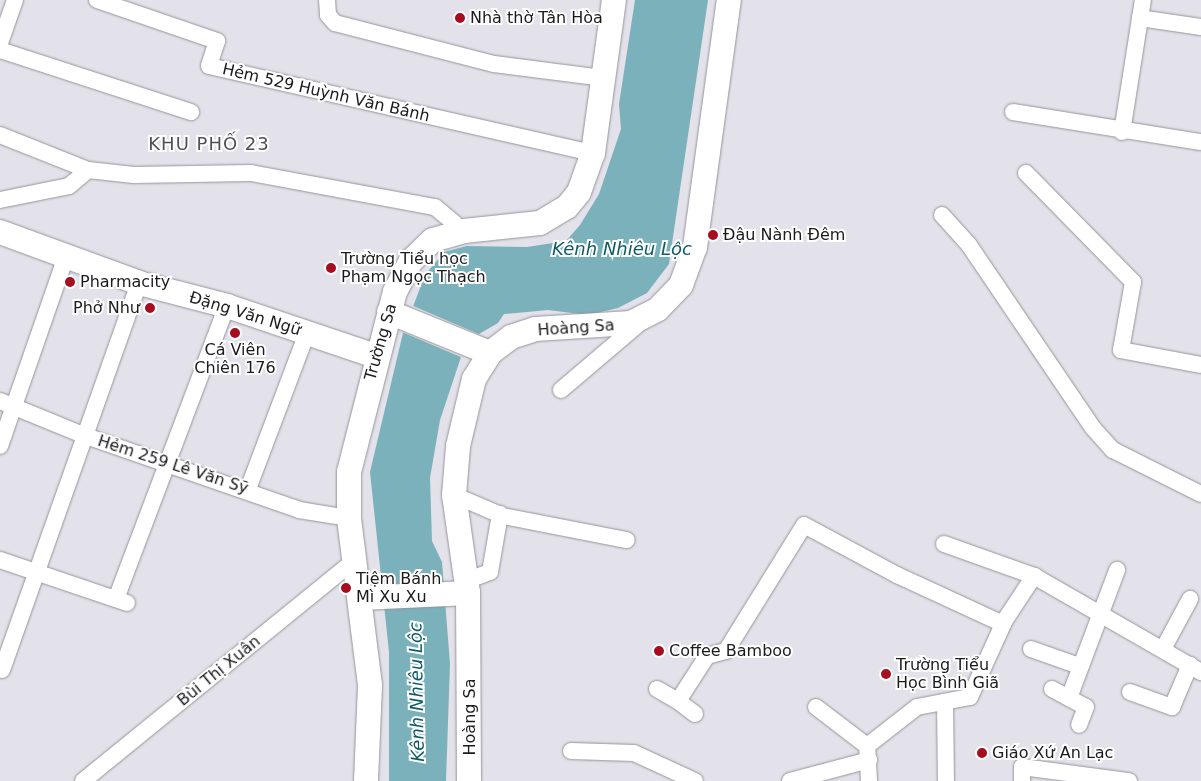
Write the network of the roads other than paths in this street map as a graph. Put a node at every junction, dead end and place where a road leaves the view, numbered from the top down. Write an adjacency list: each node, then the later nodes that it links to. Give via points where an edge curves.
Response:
1 (15, 0): 9 (street)
2 (98, 0): 17 (street, Hẻm 529 Huỳnh Văn Bánh, via 217,41 209,66)
3 (327, 0): 11 (street, via 328,15 335,23 494,64)
4 (614, 0): 11 (street, Trường Sa)
5 (729, 0): 28 (street, Hoàng Sa, via 694,247 681,284)
6 (1143, 0): 7 (street)
7 (1140, 18): 8 (street); 14 (street)
8 (1201, 27)
9 (0, 43)
10 (0, 50): 12 (street)
11 (604, 78): 17 (street, Trường Sa)
12 (191, 112)
13 (1013, 112): 14 (street)
14 (1122, 132): 16 (street)
15 (0, 134): 18 (street)
16 (1201, 142)
17 (593, 153): 22 (street, Trường Sa, via 579,192 554,217 526,227)
18 (88, 170): 20 (street, via 69,186); 22 (street, via 134,175 252,172 435,207)
19 (1026, 173): 32 (street, via 1133,282 1121,350)
20 (0, 200)
21 (942, 215): 39 (street, via 970,245 1093,428 1113,450)
22 (464, 231): 27 (street, Trường Sa, via 440,237 421,249 405,269)
23 (0, 232): 24 (street, Đặng Văn Ngữ)
24 (66, 256): 25 (street, Đặng Văn Ngữ); 34 (street)
25 (139, 283): 26 (street, Đặng Văn Ngữ); 35 (street)
26 (227, 306): 29 (street, Đặng Văn Ngữ); 37 (street)
27 (397, 315): 30 (street); 31 (street, Trường Sa)
28 (647, 316): 30 (street, Hoàng Sa, via 603,328 535,330); 33 (street)
29 (307, 333): 31 (street, Đặng Văn Ngữ); 38 (street)
30 (482, 350): 40 (street, Hoàng Sa, via 469,397)
31 (376, 356): 42 (street, Trường Sa, via 354,444)
32 (1201, 365)
33 (561, 390)
34 (7, 403): 35 (street, Hẻm 259 Lê Văn Sỹ); 36 (street)
35 (83, 435): 37 (street, Hẻm 259 Lê Văn Sỹ); 48 (street)
36 (0, 446)
37 (168, 463): 38 (street, Hẻm 259 Lê Văn Sỹ); 48 (street, via 122,601)
38 (248, 489): 42 (street, Hẻm 259 Lê Văn Sỹ, via 298,510)
39 (1201, 494)
40 (454, 495): 41 (street); 50 (street, Hoàng Sa)
41 (500, 514): 43 (street); 50 (street, via 490,572)
42 (349, 518): 46 (street, Trường Sa)
43 (626, 540)
44 (944, 544): 49 (street)
45 (0, 560): 48 (street)
46 (354, 561): 51 (street, Trường Sa); 71 (street, Bùi Thị Xuân)
47 (1117, 570): 53 (street)
48 (36, 573): 59 (street)
49 (1034, 576): 53 (street); 54 (street)
50 (461, 589): 51 (street); 73 (street, Hoàng Sa)
51 (371, 597): 72 (street, Trường Sa)
52 (1190, 599): 56 (street)
53 (1099, 612): 56 (street); 57 (street)
54 (1003, 624): 64 (street, via 897,576 804,525 726,651 707,656); 65 (street, via 970,697)
55 (1031, 649): 57 (street)
56 (1162, 649): 58 (street)
57 (1079, 666): 63 (street)
58 (1195, 668): 62 (street, via 1172,707)
59 (2, 670)
60 (657, 689): 64 (street)
61 (1052, 689): 63 (street)
62 (1130, 692)
63 (1069, 698): 68 (street, via 1086,706)
64 (678, 701): 67 (street)
65 (945, 702): 70 (street, via 917,707); 77 (street)
66 (816, 707): 70 (street)
67 (695, 714)
68 (1079, 725)
69 (570, 751): 74 (street, via 634,753)
70 (868, 753): 75 (street); 76 (street)
71 (84, 781)
72 (366, 781)
73 (469, 781)
74 (695, 781)
75 (790, 781)
76 (870, 781)
77 (946, 781)
78 (1022, 781): 79 (street, via 1022,767)
79 (1129, 781)

